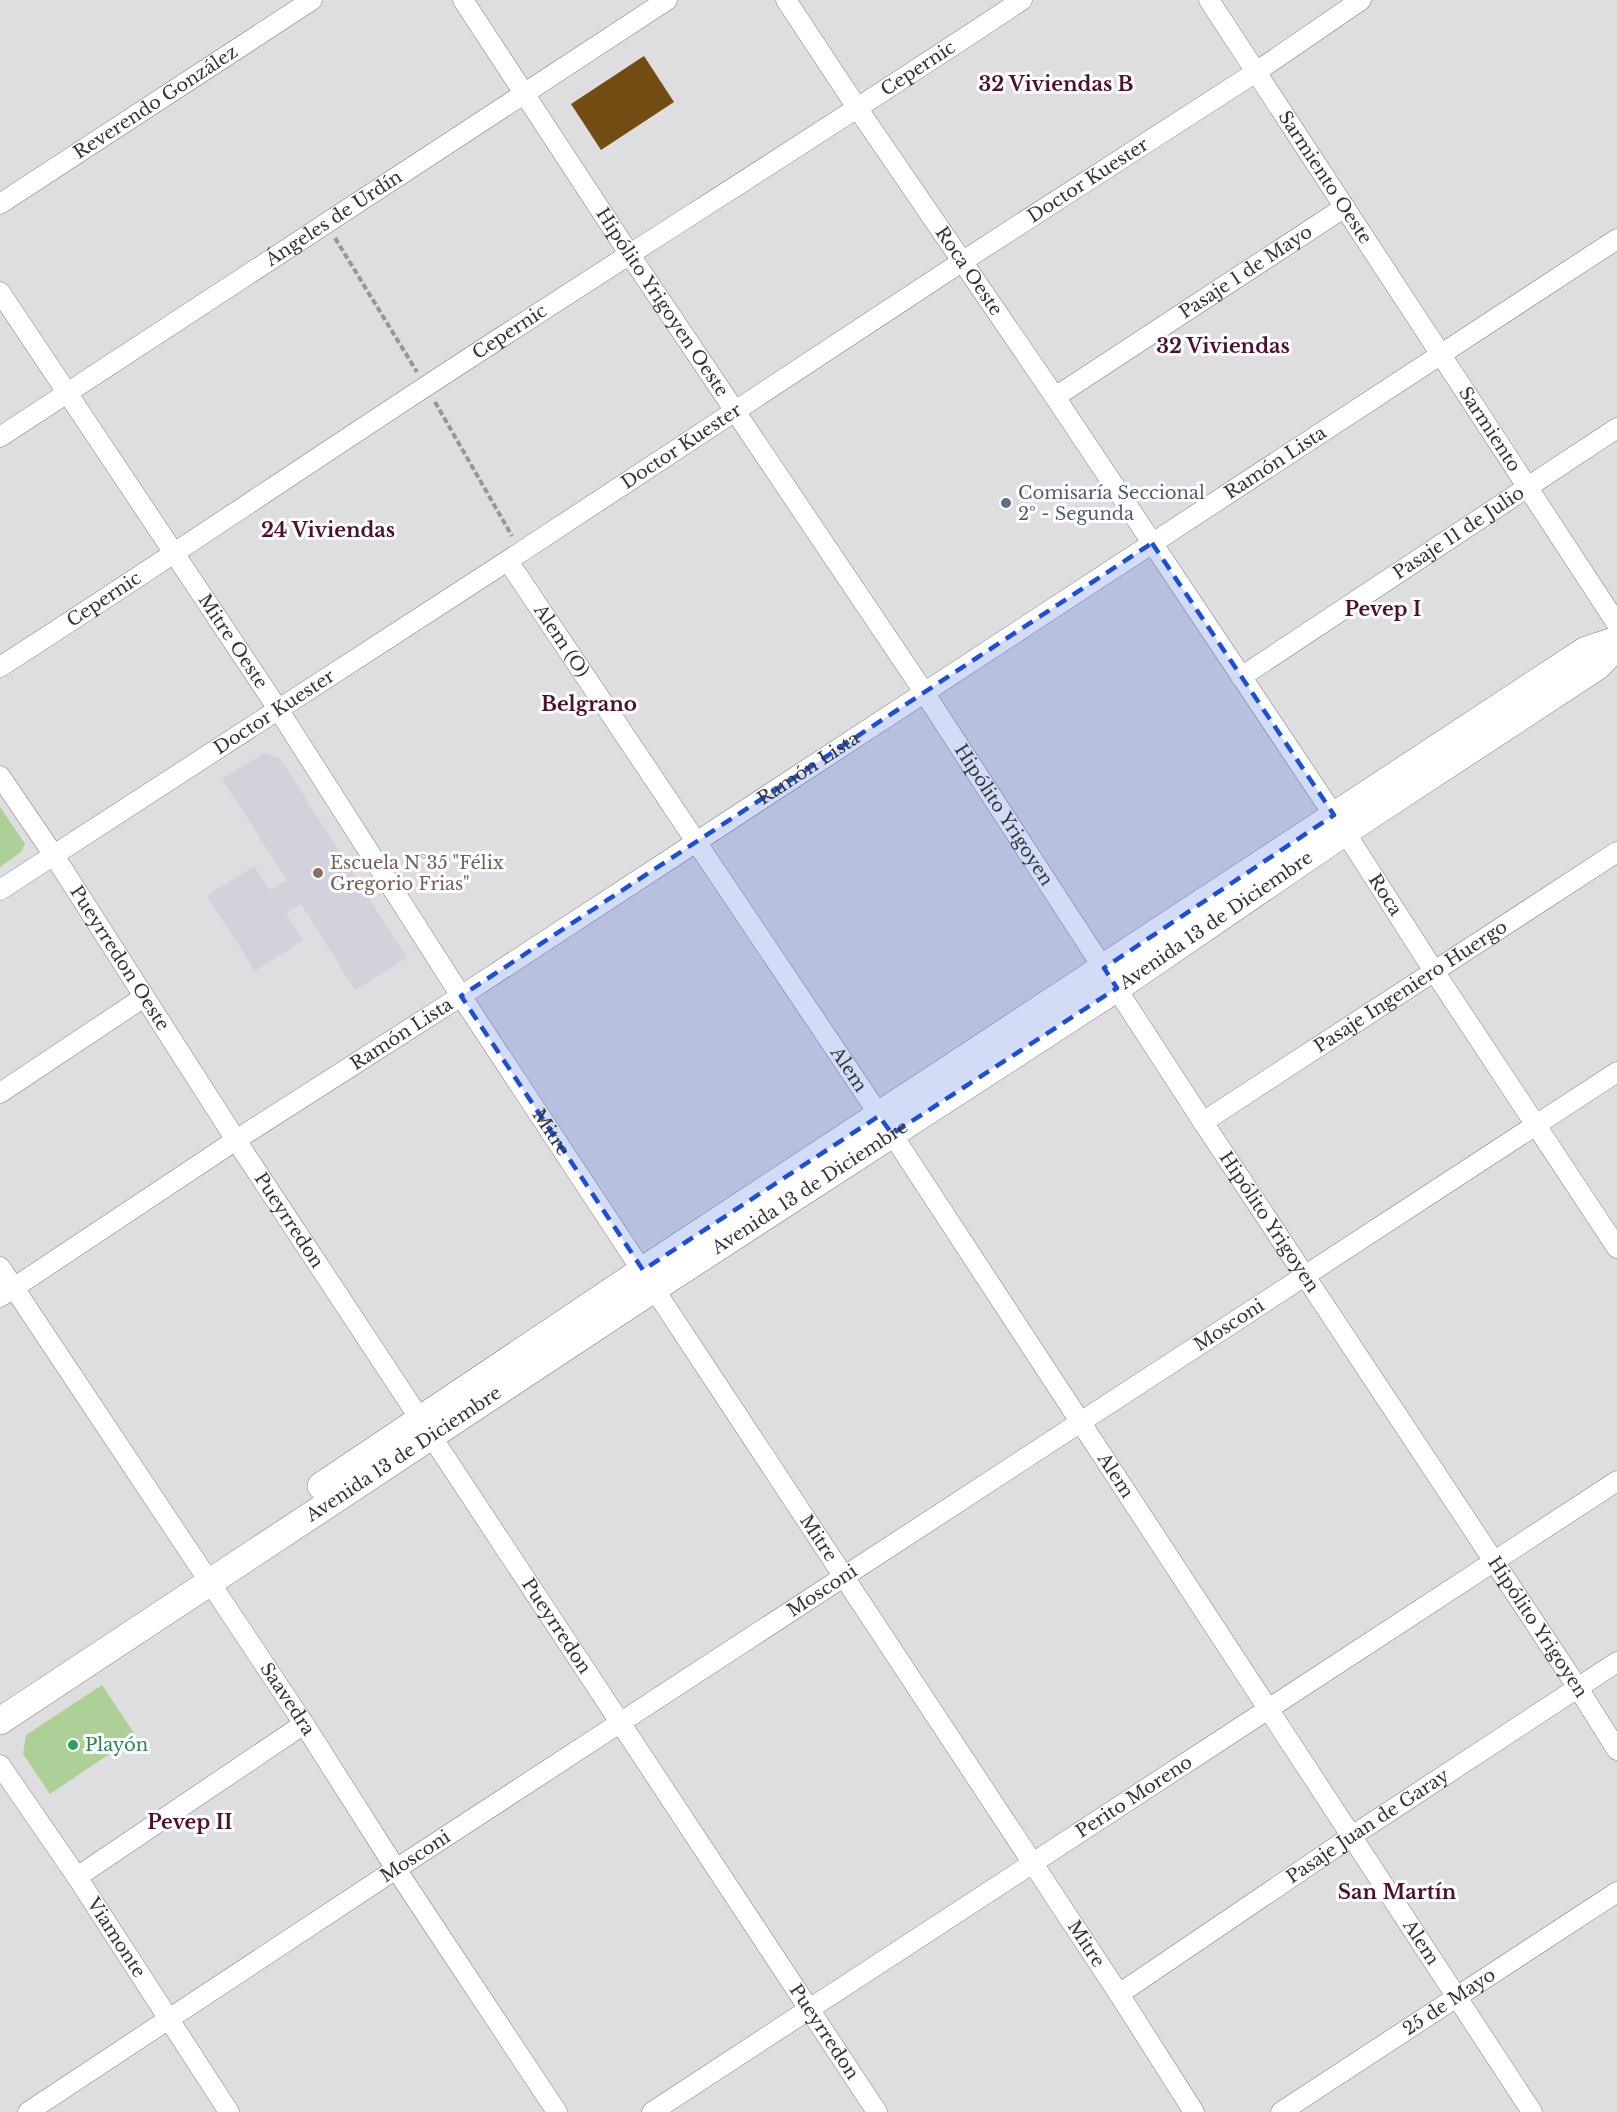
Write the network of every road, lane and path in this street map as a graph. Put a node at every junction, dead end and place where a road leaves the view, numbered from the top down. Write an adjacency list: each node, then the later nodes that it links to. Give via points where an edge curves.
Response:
1 (312, 0): 11 (street, Reverendo González)
2 (463, 0): 9 (street, Hipólito Yrigoyen Oeste)
3 (667, 0): 9 (street, Ángeles de Urdín)
4 (786, 0): 10 (street, Roca Oeste)
5 (1022, 0): 10 (street, Cepernic)
6 (1209, 0): 8 (street, Sarmiento Oeste)
7 (1360, 0): 8 (street, Doctor Kuester)
8 (1256, 72): 12 (street, Sarmiento Oeste); 16 (street, Doctor Kuester)
9 (524, 94): 13 (street, Ángeles de Urdín); 15 (street, Hipólito Yrigoyen Oeste)
10 (858, 109): 15 (street, Cepernic); 16 (street, Roca Oeste)
11 (0, 204)
12 (1345, 207): 18 (street, Sarmiento Oeste); 21 (street, Pasaje 1 de Mayo)
13 (327, 224): 19 (path); 20 (street, Ángeles de Urdín)
14 (1617, 239): 18 (street, Ramón Lista)
15 (630, 255): 19 (street, Cepernic); 22 (street, Hipólito Yrigoyen Oeste)
16 (963, 261): 21 (street, Roca Oeste); 22 (street, Doctor Kuester)
17 (0, 292): 20 (street, Mitre Oeste)
18 (1441, 355): 25 (street, Sarmiento); 26 (street, Ramón Lista)
19 (426, 387): 27 (street, Cepernic); 28 (path)
20 (68, 392): 24 (street, Ángeles de Urdín); 27 (street, Mitre Oeste)
21 (1055, 397): 26 (street, Roca Oeste)
22 (735, 412): 28 (street, Doctor Kuester); 34 (street, Hipólito Yrigoyen Oeste)
23 (1617, 428): 25 (street, Pasaje 11 de Julio)
24 (0, 437)
25 (1526, 488): 29 (street, Sarmiento); 33 (street, Pasaje 11 de Julio)
26 (1152, 543): 33 (street, Roca); 34 (street, Ramón Lista)
27 (174, 554): 32 (street, Cepernic); 35 (street, Mitre Oeste)
28 (514, 556): 35 (street, Doctor Kuester); 38 (street, Alem (O))
29 (1617, 624)
30 (1617, 640): 37 (street, Avenida 13 de Diciembre, via 1586,650)
31 (1617, 646): 37 (street, Avenida 13 de Diciembre, via 1598,666)
32 (0, 667)
33 (1241, 677): 37 (street, Roca)
34 (924, 692): 38 (street, Ramón Lista); 43 (street, Hipólito Yrigoyen)
35 (278, 709): 40 (street, Doctor Kuester); 44 (street, Mitre Oeste)
36 (0, 776): 40 (street, Pueyrredon Oeste)
37 (1340, 824): 42 (street, Roca); 43 (street, Avenida 13 de Diciembre)
38 (696, 841): 44 (street, Ramón Lista); 49 (street, Alem)
39 (1617, 852): 42 (street, Pasaje Ingeniero Huergo)
40 (53, 854): 41 (street, Doctor Kuester); 45 (street, Pueyrredon Oeste)
41 (0, 890)
42 (1434, 971): 48 (street, Pasaje Ingeniero Huergo); 50 (street, Roca)
43 (1110, 978): 48 (street, Hipólito Yrigoyen); 49 (street, Avenida 13 de Diciembre)
44 (461, 996): 51 (street, Ramón Lista); 55 (street, Mitre)
45 (144, 997): 47 (street); 51 (street, Pueyrredon Oeste)
46 (1617, 1072): 50 (street, Mosconi)
47 (0, 1093)
48 (1203, 1122): 54 (street, Hipólito Yrigoyen)
49 (886, 1125): 55 (street, Avenida 13 de Diciembre); 57 (street, Alem)
50 (1536, 1126): 52 (street, Roca); 54 (street, Mosconi)
51 (236, 1140): 56 (street, Ramón Lista); 58 (street, Pueyrredon)
52 (1617, 1248)
53 (0, 1267): 56 (street, Saavedra)
54 (1305, 1276): 57 (street, Mosconi); 60 (street, Hipólito Yrigoyen)
55 (649, 1279): 58 (street, Avenida 13 de Diciembre); 62 (street, Mitre)
56 (7, 1293): 61 (street, Saavedra)
57 (1080, 1423): 62 (street, Mosconi); 66 (street, Alem)
58 (426, 1427): 61 (street, Avenida 13 de Diciembre); 68 (street, Pueyrredon)
59 (1617, 1480): 60 (street, Perito Moreno)
60 (1494, 1562): 64 (street, Hipólito Yrigoyen); 66 (street, Perito Moreno)
61 (204, 1574): 65 (street, Avenida 13 de Diciembre); 67 (street, Avenida 13 de Diciembre); 69 (street, Saavedra)
62 (844, 1577): 68 (street, Mosconi); 73 (street, Mitre)
63 (1617, 1662): 64 (street, Pasaje Juan de Garay)
64 (1578, 1688): 70 (street, Hipólito Yrigoyen); 72 (street, Pasaje Juan de Garay)
65 (0, 1699)
66 (1269, 1707): 72 (street, Alem); 73 (street, Perito Moreno)
67 (0, 1721)
68 (621, 1722): 74 (street, Mosconi); 79 (street, Pueyrredon)
69 (304, 1724): 74 (street, Saavedra); 75 (street)
70 (1617, 1750)
71 (0, 1765): 75 (street, Viamonte)
72 (1352, 1836): 77 (street, Pasaje Juan de Garay); 78 (street, Alem)
73 (1033, 1863): 77 (street, Mitre); 79 (street, Perito Moreno)
74 (396, 1869): 80 (street, Mosconi); 83 (street, Saavedra)
75 (77, 1877): 80 (street, Viamonte)
76 (1617, 1892): 78 (street, 25 de Mayo)
77 (1119, 1994): 86 (street, Mitre)
78 (1456, 1997): 87 (street, 25 de Mayo); 88 (street, Alem)
79 (810, 2008): 84 (street, Perito Moreno); 85 (street, Pueyrredon)
80 (168, 2020): 81 (street, Mosconi); 82 (street, Viamonte)
81 (28, 2112)
82 (229, 2112)
83 (557, 2112)
84 (652, 2112)
85 (877, 2112)
86 (1194, 2112)
87 (1281, 2112)
88 (1532, 2112)

